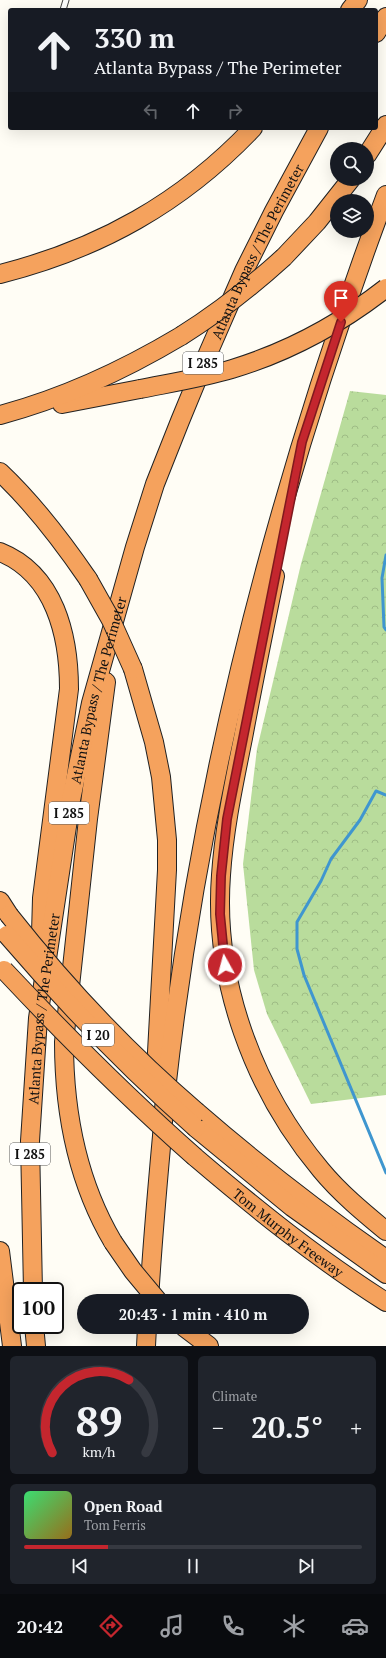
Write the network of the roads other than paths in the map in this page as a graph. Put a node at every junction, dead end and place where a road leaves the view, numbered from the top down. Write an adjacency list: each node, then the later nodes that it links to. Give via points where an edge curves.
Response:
1 (358, 0): 2 (highway)
2 (352, 8)
3 (386, 17): 4 (highway)
4 (378, 30)
5 (386, 125): 8 (highway)
6 (251, 130): 11 (highway, via 190,186 141,219 73,252)
7 (318, 130): 17 (highway, Atlanta Bypass / The Perimeter / I 285, via 244,271 206,358 155,484)
8 (374, 144)
9 (345, 186): 13 (highway, bridge, via 317,222 284,257 222,308 182,336 129,365 67,394)
10 (386, 195): 14 (highway)
11 (0, 274)
12 (386, 288): 13 (highway, bridge, via 346,317 306,339 270,356 231,369)
13 (0, 415)
14 (302, 442): 21 (highway, via 255,610 215,782 187,936); 23 (highway, via 227,819 221,876 222,938 225,965 241,1028 277,1106 322,1171 338,1189)
15 (0, 472): 21 (highway, bridge, via 43,518 88,579 111,620 133,668 154,742 161,777 167,870 157,1052)
16 (0, 552): 20 (highway, via 24,566 47,592 66,640 69,664 69,689 42,898)
17 (116, 610): 20 (highway, Atlanta Bypass / The Perimeter / I 285, via 91,703 76,773); 29 (highway, bridge, via 88,819 64,1061 69,1122 80,1169 96,1210 114,1242)
18 (4, 920): 22 (highway, I 20, bridge, via 45,980 111,1049 145,1083)
19 (2, 968): 30 (highway, Tom Murphy Freeway / I 20, bridge, via 106,1076 195,1157 303,1245)
20 (38, 1018): 27 (highway, Atlanta Bypass / The Perimeter / I 285, via 30,1141)
21 (165, 1092): 28 (highway)
22 (196, 1120): 25 (highway); 26 (highway, Tom Murphy Freeway / I 20, via 254,1177)
23 (386, 1231)
24 (0, 1251): 34 (highway)
25 (386, 1259)
26 (386, 1274)
27 (33, 1282)
28 (149, 1294)
29 (152, 1294)
30 (386, 1302)
31 (35, 1334): 35 (highway)
32 (147, 1334): 36 (highway)
33 (193, 1334): 37 (highway)
34 (12, 1346)
35 (36, 1346)
36 (146, 1346)
37 (209, 1346)

